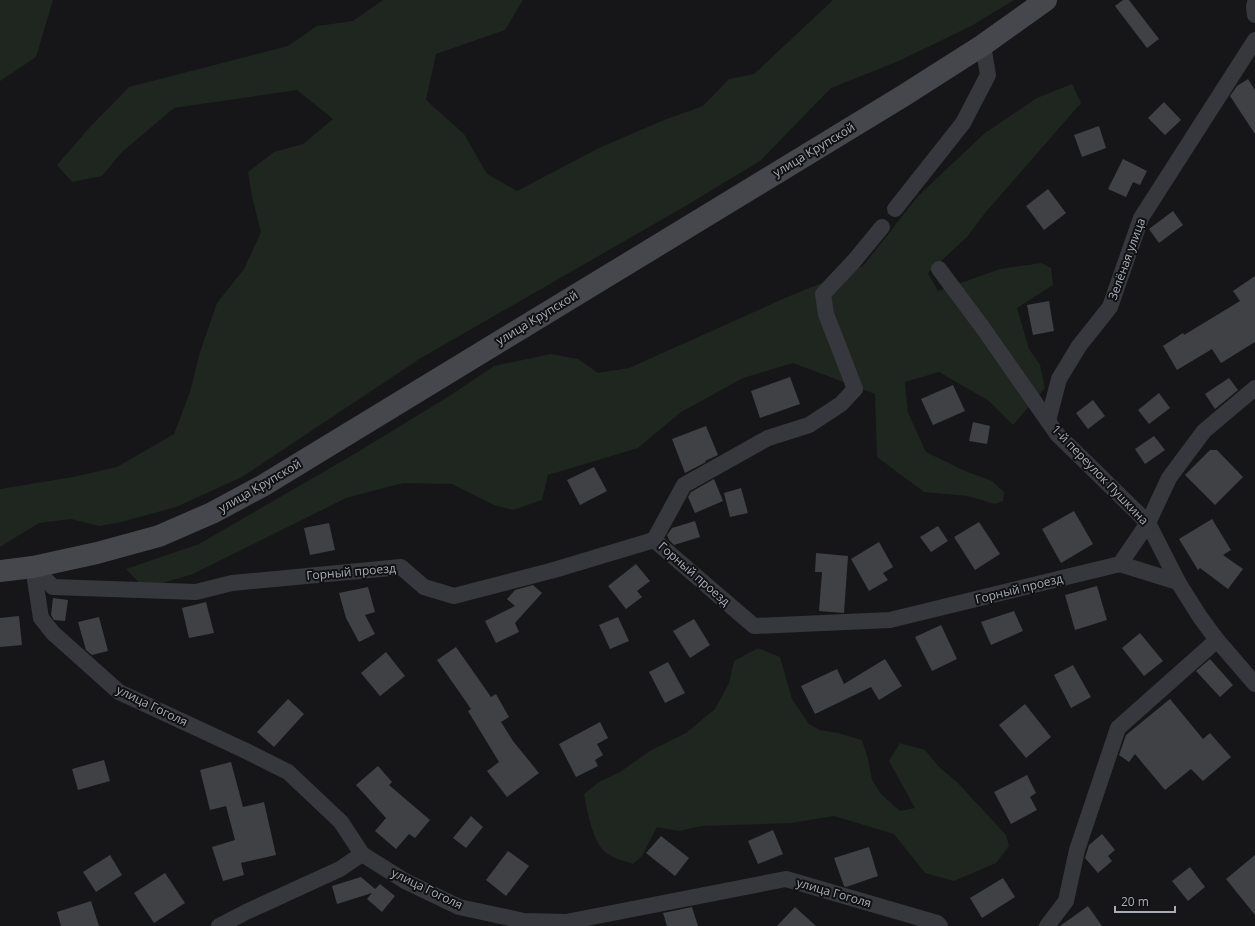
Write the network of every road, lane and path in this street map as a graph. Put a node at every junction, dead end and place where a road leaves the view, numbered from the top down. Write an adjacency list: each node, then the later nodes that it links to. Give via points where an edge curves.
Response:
1 (1046, 0): 5 (street, улица Крупской)
2 (1255, 3): 3 (street)
3 (1255, 15)
4 (1255, 40): 10 (street, Зелёная улица, via 1141,218 1110,307 1079,346 1059,379)
5 (983, 45): 6 (street, via 988,75 964,123); 14 (street, улица Крупской, via 264,485 212,513 159,536)
6 (895, 209)
7 (882, 227): 12 (street, via 824,294 826,314 855,389 841,404 809,425 768,438 684,485)
8 (939, 269): 10 (street, 1-й переулок Пушкина)
9 (1255, 388): 11 (street, via 1204,431 1169,478)
10 (1048, 421): 11 (street, 1-й переулок Пушкина, via 1075,453)
11 (1148, 523): 13 (street); 16 (street, 1-й переулок Пушкина)
12 (654, 540): 13 (street, Горный проезд, via 754,626 890,620); 14 (street, Горный проезд, via 454,596 424,587 401,567 232,583 196,592 53,587)
13 (1120, 564): 16 (street)
14 (33, 567): 15 (street, улица Крупской); 19 (street, улица Гоголя, via 41,618 53,633 95,672 119,692 288,772 341,822)
15 (0, 571)
16 (1178, 582): 17 (street, 1-й переулок Пушкина)
17 (1217, 640): 18 (street, 1-й переулок Пушкина); 22 (street, via 1118,728 1077,850 1066,901)
18 (1255, 684)
19 (362, 854): 20 (street, via 340,869); 21 (street, улица Гоголя, via 405,880 459,907 524,921 566,922 786,879)
20 (219, 926)
21 (940, 926)
22 (1046, 926)

